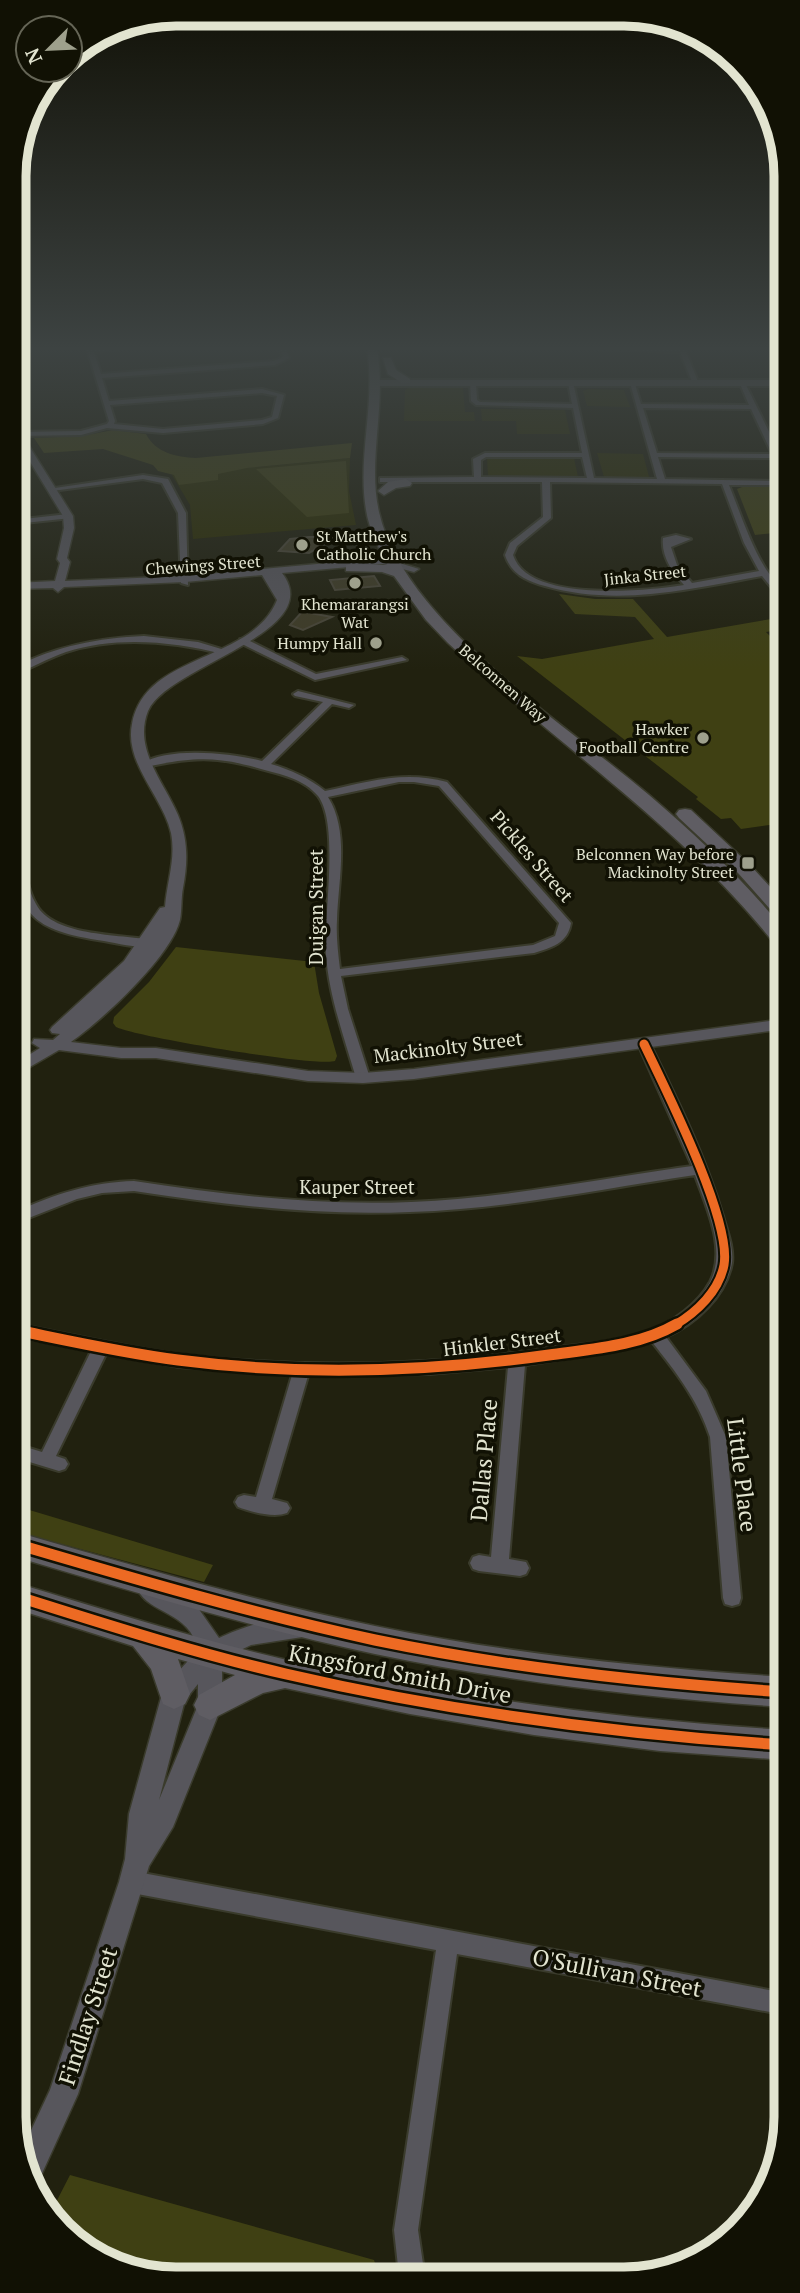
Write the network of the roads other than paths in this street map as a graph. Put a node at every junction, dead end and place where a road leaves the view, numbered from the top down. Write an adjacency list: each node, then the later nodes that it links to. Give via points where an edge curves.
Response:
1 (27, 456): 16 (street)
2 (369, 456): 7 (main road, Belconnen Way)
3 (384, 456): 15 (main road, Belconnen Way)
4 (483, 456): 9 (street, via 477,459)
5 (586, 456): 11 (street)
6 (654, 456): 12 (street)
7 (368, 472): 15 (main road); 17 (main road, Belconnen Way)
8 (405, 481): 9 (street); 15 (main road); 15 (main road, via 394,476)
9 (478, 481): 10 (street)
10 (546, 482): 11 (street); 27 (street, Jinka Street, via 547,518 509,551 510,561 523,575 558,589 591,594)
11 (591, 482): 12 (street)
12 (662, 482): 13 (street)
13 (725, 483): 14 (street); 24 (street)
14 (774, 483)
15 (384, 486): 17 (main road, via 375,482)
16 (52, 489): 18 (street); 26 (street, via 143,477 165,481 182,513)
17 (368, 490): 21 (main road, Belconnen Way, via 374,519)
18 (68, 516): 19 (street); 30 (street, via 65,562)
19 (27, 521)
20 (667, 546): 27 (street, via 672,566)
21 (397, 558): 22 (main road); 23 (main road, via 383,568); 31 (main road, Belconnen Way); 31 (main road, Belconnen Way, via 414,569)
22 (366, 562): 25 (street, Chewings Street)
23 (352, 568): 25 (street, Chewings Street)
24 (762, 573): 27 (street, Jinka Street); 28 (street)
25 (273, 574): 26 (street, Chewings Street); 32 (street, via 283,601 280,613)
26 (185, 581): 30 (street, Chewings Street)
27 (689, 585)
28 (774, 586)
29 (27, 587): 30 (street, Chewings Street)
30 (52, 587)
31 (427, 596): 36 (main road, Belconnen Way, via 454,640)
32 (243, 641): 33 (street); 34 (street, via 315,677)
33 (223, 651): 35 (street, via 183,642 124,640 77,648); 40 (street, via 164,684 142,710 136,736)
34 (402, 660)
35 (27, 665)
36 (503, 676): 43 (main road, Belconnen Way); 44 (main road, Belconnen Way)
37 (298, 694): 38 (street)
38 (330, 701): 39 (street); 41 (street)
39 (349, 705)
40 (146, 764): 41 (street, via 204,755); 48 (street, via 176,828 180,864 172,921)
41 (263, 766): 42 (street, via 300,778)
42 (323, 795): 49 (street, Duigan Street, via 336,851); 49 (street, Pickles Street, via 407,778 443,784 565,922 561,936 534,949)
43 (683, 813): 44 (main road); 45 (main road, Belconnen Way)
44 (665, 817): 47 (main road, Belconnen Way)
45 (774, 902)
46 (27, 903): 48 (street, via 59,928)
47 (774, 930)
48 (152, 944): 50 (street, via 139,972); 52 (street)
49 (333, 973): 58 (street, Duigan Street)
50 (98, 1013): 52 (street); 53 (street, via 94,1031)
51 (774, 1027): 54 (street, Mackinolty Street)
52 (56, 1039): 53 (street, Mackinolty Street); 55 (street); 56 (street, Mackinolty Street, via 121,1052); 57 (street)
53 (104, 1041): 56 (street, Mackinolty Street)
54 (644, 1044): 58 (street, Mackinolty Street); 59 (street, Hinkler Street)
55 (27, 1053)
56 (156, 1053): 58 (street, Mackinolty Street, via 308,1076)
57 (27, 1062)
58 (363, 1078)
59 (702, 1169): 60 (street, Kauper Street, via 495,1199 372,1208 282,1206 112,1185 67,1195); 62 (street, Hinkler Street, via 725,1250 723,1269 701,1306)
60 (26, 1213)
61 (26, 1332): 63 (street, Hinkler Street)
62 (656, 1335): 64 (street, Hinkler Street); 73 (street, Little Place, via 712,1412)
63 (102, 1346): 65 (street, Hinkler Street, via 201,1363); 66 (street)
64 (517, 1360): 65 (street, Hinkler Street, via 409,1370); 70 (street, Dallas Place)
65 (301, 1371): 67 (street, via 253,1503)
66 (45, 1460)
67 (281, 1508)
68 (26, 1547): 72 (main road, Kingsford Smith Drive)
69 (479, 1563): 70 (street)
70 (499, 1565): 71 (street)
71 (520, 1568)
72 (122, 1575): 75 (main road, Kingsford Smith Drive); 77 (street, Findlay Street, via 188,1612 207,1638)
73 (732, 1598)
74 (26, 1599): 76 (main road, Kingsford Smith Drive)
75 (319, 1627): 77 (street, Findlay Street, via 249,1635); 79 (main road, Kingsford Smith Drive, via 635,1680)
76 (142, 1634): 77 (main road, Kingsford Smith Drive); 80 (main road, via 163,1662)
77 (210, 1653): 78 (main road, Kingsford Smith Drive); 80 (street, Findlay Street); 81 (street, Findlay Street)
78 (287, 1674): 81 (main road, via 257,1680); 82 (main road, Kingsford Smith Drive, via 497,1713)
79 (773, 1691)
80 (174, 1694): 83 (street, Findlay Street, via 142,1814)
81 (210, 1705): 83 (street, Findlay Street, via 164,1818)
82 (773, 1744)
83 (135, 1871): 84 (street, O'Sullivan Street); 86 (street, Findlay Street, via 63,2094)
84 (448, 1941): 85 (street, O'Sullivan Street); 87 (street, via 406,2230)
85 (773, 2002)
86 (33, 2159)
87 (412, 2267)

